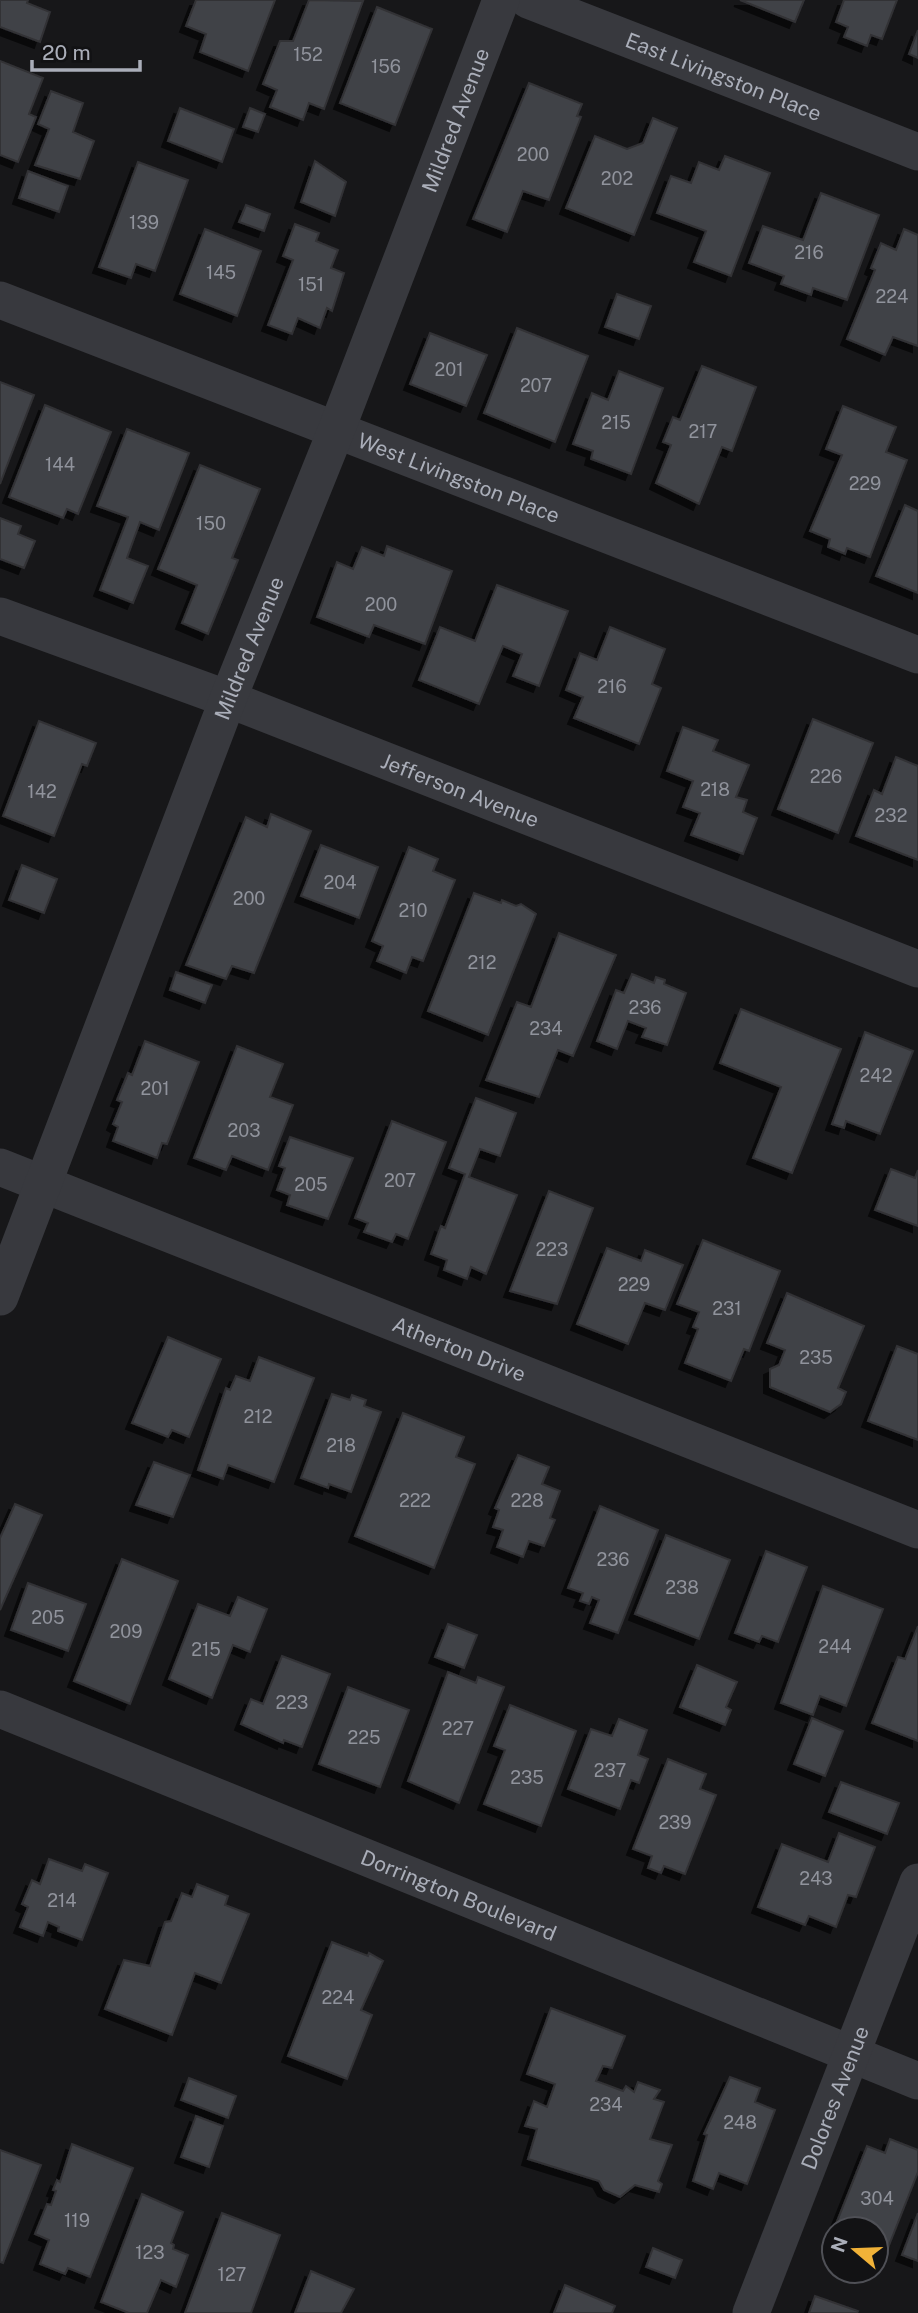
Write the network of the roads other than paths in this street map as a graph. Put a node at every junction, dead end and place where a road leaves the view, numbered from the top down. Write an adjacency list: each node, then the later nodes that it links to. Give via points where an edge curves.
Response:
1 (502, 0): 5 (street, Mildred Avenue)
2 (528, 0): 3 (street, East Livingston Place)
3 (918, 152)
4 (0, 300): 5 (street, West Livingston Place)
5 (336, 431): 7 (street, West Livingston Place); 8 (street, Mildred Avenue)
6 (0, 616): 8 (street, Jefferson Avenue)
7 (918, 655)
8 (228, 699): 9 (street, Jefferson Avenue); 11 (street, Mildred Avenue)
9 (918, 969)
10 (0, 1167): 11 (street, Atherton Drive)
11 (41, 1183): 12 (street, Mildred Avenue); 13 (street, Atherton Drive)
12 (0, 1297)
13 (918, 1530)
14 (0, 1709): 16 (street, Dorrington Boulevard)
15 (918, 1882): 16 (street, Dolores Avenue)
16 (848, 2055): 17 (street, Dorrington Boulevard); 18 (street, Dolores Avenue)
17 (918, 2081)
18 (751, 2313)

